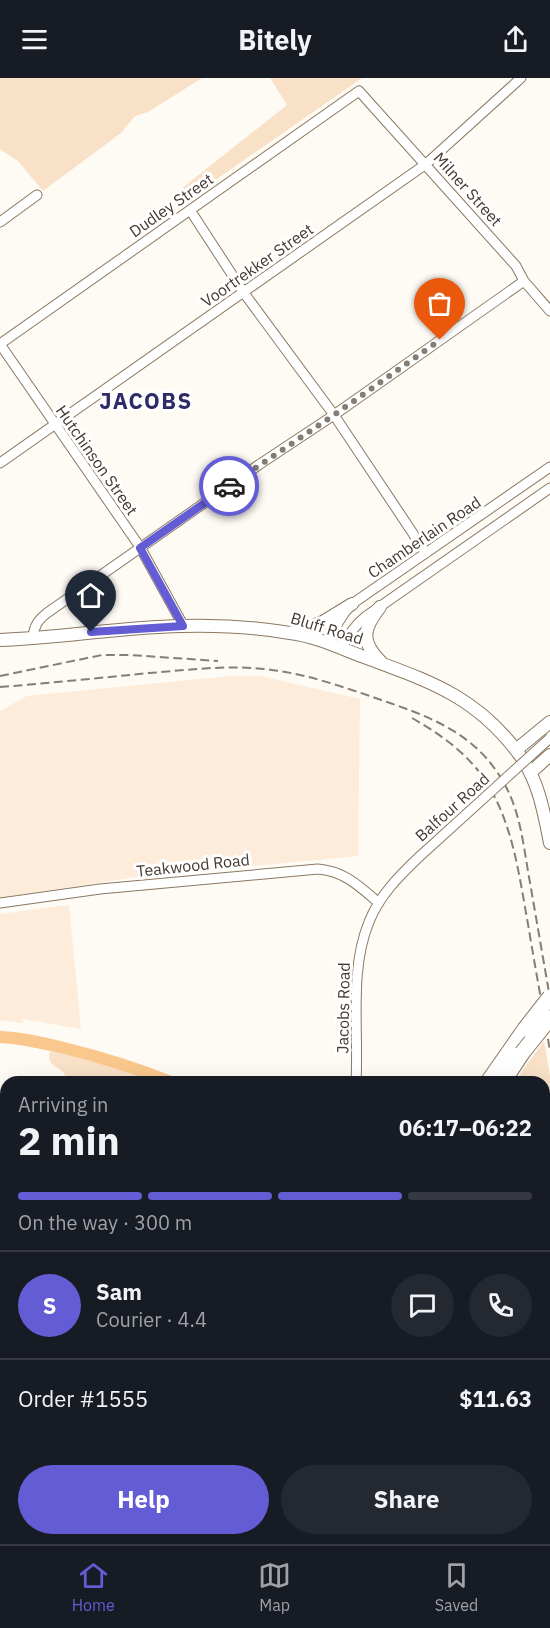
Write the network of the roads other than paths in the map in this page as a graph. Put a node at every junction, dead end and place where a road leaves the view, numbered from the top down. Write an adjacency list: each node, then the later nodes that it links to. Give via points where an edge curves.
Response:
1 (521, 78): 3 (street, Voortrekker Street)
2 (359, 91): 3 (street, Milner Street); 5 (street, Dudley Street)
3 (426, 164): 7 (street, Milner Street, via 516,266); 8 (street, Voortrekker Street)
4 (38, 195): 6 (street)
5 (190, 210): 8 (street); 10 (street, Dudley Street)
6 (0, 222)
7 (524, 281): 9 (street, Milner Street); 11 (street)
8 (244, 293): 11 (street); 12 (street, Voortrekker Street)
9 (550, 311)
10 (0, 344): 12 (street, Hutchinson Street)
11 (334, 415): 16 (street); 17 (street)
12 (55, 426): 13 (street, Voortrekker Street); 16 (street, Hutchinson Street)
13 (0, 463)
14 (550, 467): 17 (street, Chamberlain Road)
15 (550, 488): 19 (street, Chamberlain Road)
16 (140, 548): 20 (street, Hutchinson Street); 22 (street, via 39,619)
17 (426, 553): 18 (street, Chamberlain Road)
18 (352, 604): 21 (main road, via 321,623); 24 (street, Chamberlain Road, via 343,613)
19 (380, 607): 25 (street, Chamberlain Road, via 356,624); 26 (main road, via 367,625 366,634 371,652)
20 (183, 626): 21 (main road, Bluff Road); 22 (main road, Bluff Road)
21 (292, 633): 24 (main road, Bluff Road)
22 (33, 638): 23 (main road, Bluff Road)
23 (0, 640)
24 (330, 644): 25 (main road, Bluff Road)
25 (342, 648): 26 (main road, Bluff Road)
26 (384, 664): 29 (main road, Bluff Road, via 444,688 468,703)
27 (550, 722): 29 (main road)
28 (550, 738): 34 (street, Balfour Road, bridge, via 419,858)
29 (516, 750): 31 (main road, Bluff Road)
30 (550, 755): 31 (main road)
31 (530, 773): 32 (main road, Bluff Road)
32 (550, 841)
33 (0, 903): 34 (street, Teakwood Road, via 100,889 318,869 350,878)
34 (379, 903): 37 (street, Jacobs Road, via 369,921 359,956)
35 (550, 997): 38 (highway, bridge)
36 (550, 1018): 39 (highway, bridge)
37 (356, 1076)
38 (492, 1076)
39 (507, 1076)

